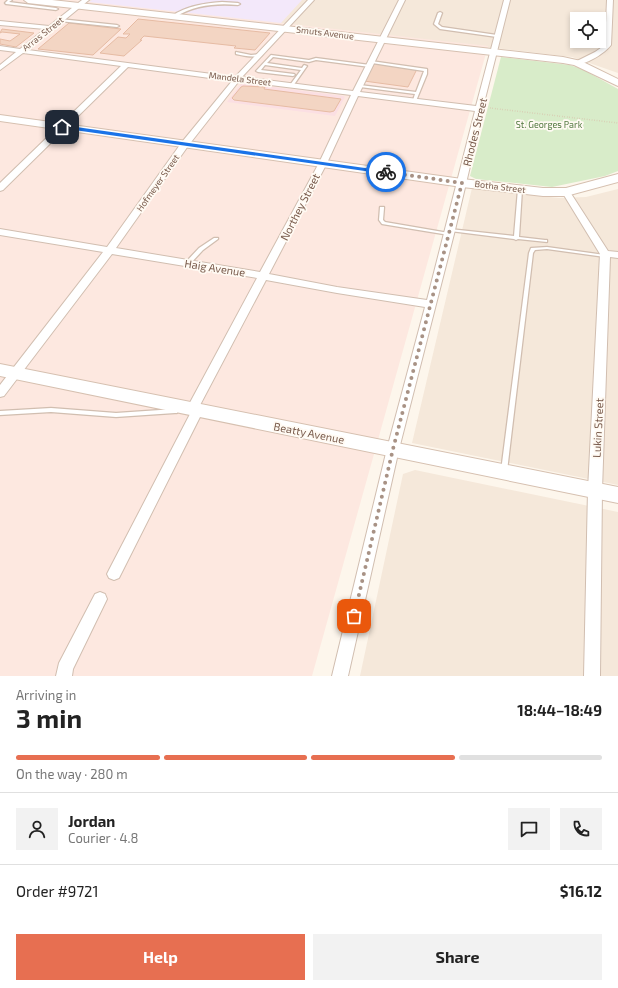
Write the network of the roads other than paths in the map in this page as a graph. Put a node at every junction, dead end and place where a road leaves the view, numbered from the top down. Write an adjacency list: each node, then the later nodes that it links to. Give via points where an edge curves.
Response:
1 (10, 0): 9 (lane, via 7,3)
2 (28, 0): 7 (main road, Smuts Avenue)
3 (311, 0): 16 (street, Hofmeyer Street)
4 (402, 0): 18 (street, Northey Street)
5 (507, 0): 17 (street, Rhodes Street)
6 (610, 0): 27 (street, via 608,45 594,56)
7 (83, 3): 11 (main road, Smuts Avenue); 12 (street, Arras Street)
8 (238, 4): 11 (lane, via 194,7 184,9)
9 (56, 9)
10 (440, 13): 17 (lane, via 436,24 441,28)
11 (174, 16): 16 (main road, Smuts Avenue)
12 (60, 20): 14 (lane); 15 (street, Arras Street)
13 (0, 23): 15 (street)
14 (117, 26)
15 (50, 28): 20 (street, Arras Street)
16 (286, 28): 18 (main road, Smuts Avenue); 23 (street, Hofmeyer Street)
17 (497, 36): 21 (street, Rhodes Street)
18 (383, 40): 21 (main road, Smuts Avenue); 30 (street, Northey Street)
19 (0, 48): 20 (street, Mandela Street)
20 (21, 50): 28 (street, Mandela Street); 31 (street, Arras Street)
21 (493, 52): 27 (main road, Smuts Avenue); 39 (street, Rhodes Street)
22 (237, 53): 23 (lane)
23 (260, 55): 25 (street, Hofmeyer Street)
24 (233, 56): 25 (lane, via 249,58)
25 (254, 62): 34 (street, Hofmeyer Street)
26 (309, 62): 29 (lane, via 272,56); 30 (lane, via 316,60); 32 (lane)
27 (577, 63): 35 (main road, Smuts Avenue)
28 (127, 64): 34 (street, Mandela Street); 41 (street)
29 (265, 64): 32 (lane); 33 (lane, via 258,71)
30 (371, 64): 37 (street, Northey Street); 38 (lane, via 426,70)
31 (0, 68)
32 (303, 69): 36 (lane)
33 (293, 76)
34 (237, 79): 36 (street, Mandela Street); 42 (street, Hofmeyer Street)
35 (618, 83)
36 (292, 85): 37 (street, Mandela Street)
37 (359, 89): 38 (street, Mandela Street); 43 (street, Northey Street)
38 (416, 96): 39 (street, Mandela Street)
39 (481, 108): 45 (street, Rhodes Street)
40 (0, 118): 41 (main road, Botha Street)
41 (62, 127): 42 (main road, Botha Street); 46 (street)
42 (185, 144): 43 (main road, Botha Street); 55 (street, Hofmeyer Street)
43 (323, 163): 45 (main road, Botha Street); 59 (street, Northey Street)
44 (618, 178): 48 (main road, Botha Street)
45 (462, 183): 47 (main road, Botha Street); 51 (street, Rhodes Street)
46 (0, 188)
47 (520, 190): 48 (main road, Botha Street); 53 (lane)
48 (566, 192): 56 (street)
49 (382, 208): 51 (lane, via 381,220 384,223)
50 (0, 232): 55 (street, Haig Avenue)
51 (450, 232): 53 (lane); 60 (street, Rhodes Street)
52 (216, 239): 58 (lane, via 201,249)
53 (516, 239): 54 (lane)
54 (545, 241)
55 (109, 251): 58 (street, Haig Avenue); 61 (street, Hofmeyer Street)
56 (605, 255): 57 (street); 66 (lane, via 547,248 533,249 531,253); 67 (street, Lukin Street)
57 (618, 255)
58 (187, 264): 59 (street, Haig Avenue)
59 (264, 276): 60 (street, Haig Avenue); 63 (street, Northey Street)
60 (430, 304): 65 (street, Rhodes Street)
61 (7, 372): 62 (street, Hofmeyer Street); 63 (main road, Beatty Avenue)
62 (0, 393)
63 (195, 411): 64 (lane, via 116,415 51,410); 65 (main road, Beatty Avenue); 69 (street, Northey Street)
64 (0, 413)
65 (393, 449): 66 (main road, Beatty Avenue); 72 (street, Rhodes Street)
66 (504, 472): 67 (main road, Beatty Avenue)
67 (595, 490): 68 (main road, Beatty Avenue); 73 (street, Lukin Street)
68 (618, 495)
69 (114, 574)
70 (100, 599): 71 (street, via 65,668)
71 (64, 676)
72 (340, 676)
73 (592, 676)

